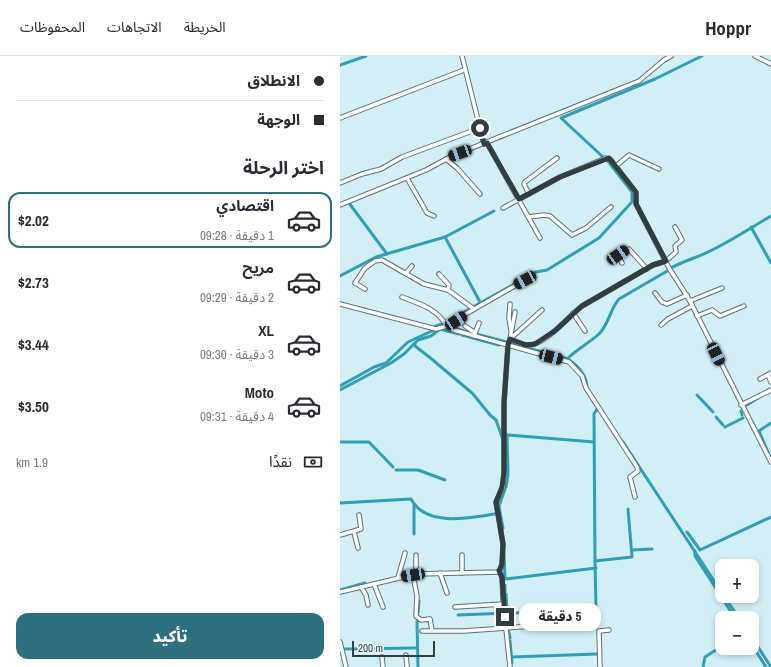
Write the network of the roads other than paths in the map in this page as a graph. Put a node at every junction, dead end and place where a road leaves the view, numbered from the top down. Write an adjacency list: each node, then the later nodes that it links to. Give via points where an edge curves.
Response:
1 (462, 56): 5 (street)
2 (672, 56): 8 (street, via 639,82)
3 (755, 56): 4 (street)
4 (771, 64)
5 (464, 70): 6 (street); 7 (street)
6 (340, 118)
7 (480, 128): 8 (street); 14 (street)
8 (486, 143): 10 (street); 17 (street)
9 (557, 158): 16 (street, via 525,182)
10 (446, 159): 13 (street); 15 (street)
11 (616, 166): 12 (street, via 629,155); 16 (street, via 606,158 560,177); 25 (street, via 636,192 636,204)
12 (659, 169)
13 (407, 178): 18 (street); 21 (street, via 428,214)
14 (340, 183)
15 (480, 194)
16 (529, 194): 17 (street)
17 (519, 199): 20 (street); 22 (street)
18 (340, 205)
19 (611, 207): 22 (street, via 586,228 572,235 550,216)
20 (503, 208)
21 (434, 216)
22 (529, 217): 24 (street)
23 (675, 227): 25 (street, via 682,240 675,246 676,252)
24 (540, 238)
25 (666, 261): 28 (street); 36 (street)
26 (622, 263): 28 (street, via 618,255 629,249)
27 (412, 266): 29 (street)
28 (647, 269): 46 (street)
29 (406, 273): 33 (street, via 382,260 375,261 365,268 355,283); 34 (street, via 424,284)
30 (439, 274): 34 (street, via 448,285)
31 (525, 280): 43 (street)
32 (722, 288): 38 (street)
33 (364, 290)
34 (448, 290): 43 (street)
35 (655, 293): 36 (street, via 667,304)
36 (686, 295): 38 (street)
37 (402, 297): 51 (street, via 433,309)
38 (690, 301): 41 (street)
39 (340, 304): 51 (street, via 436,329)
40 (510, 304): 53 (street)
41 (692, 306): 47 (street); 49 (street, via 668,318)
42 (744, 306): 47 (street, via 720,316 712,310)
43 (474, 309): 51 (street, via 450,323)
44 (542, 310): 55 (street)
45 (515, 312): 53 (street)
46 (573, 313): 52 (street); 55 (street, via 563,324 535,344 526,345)
47 (697, 316): 61 (street)
48 (478, 323): 54 (street)
49 (662, 325)
50 (465, 326): 54 (street)
51 (449, 327): 54 (street)
52 (585, 331)
53 (511, 333): 55 (street)
54 (474, 334): 56 (street)
55 (510, 339): 56 (street)
56 (508, 345): 63 (street, via 572,364 582,376 586,388 638,470 630,477); 71 (street, via 504,403 504,472 496,502 503,544)
57 (769, 374): 58 (street); 59 (street)
58 (760, 379)
59 (771, 382)
60 (771, 390): 61 (street)
61 (741, 405): 62 (street)
62 (771, 462)
63 (635, 497)
64 (359, 515): 65 (street, via 362,529)
65 (354, 532): 66 (street); 67 (street)
66 (340, 534)
67 (358, 548)
68 (405, 553): 75 (street)
69 (416, 555): 74 (street)
70 (462, 555): 73 (street)
71 (499, 571): 73 (street, via 494,574); 80 (street, via 502,577)
72 (440, 573): 73 (street); 74 (street); 79 (street)
73 (462, 573)
74 (415, 575): 75 (street); 88 (street, via 416,616 421,620 430,619)
75 (398, 578): 76 (street)
76 (374, 584): 77 (street); 82 (street)
77 (361, 587): 78 (street); 81 (street)
78 (340, 592)
79 (447, 593)
80 (503, 604): 83 (street); 85 (street)
81 (368, 605)
82 (383, 607)
83 (455, 607)
84 (534, 626): 85 (street)
85 (505, 628): 88 (street); 95 (street)
86 (609, 630): 96 (street, via 599,631)
87 (422, 631): 88 (street)
88 (432, 631)
89 (340, 642): 92 (street)
90 (406, 655): 94 (street)
91 (382, 657): 93 (street)
92 (346, 667)
93 (383, 667)
94 (407, 667)
95 (510, 667)
96 (600, 667)

